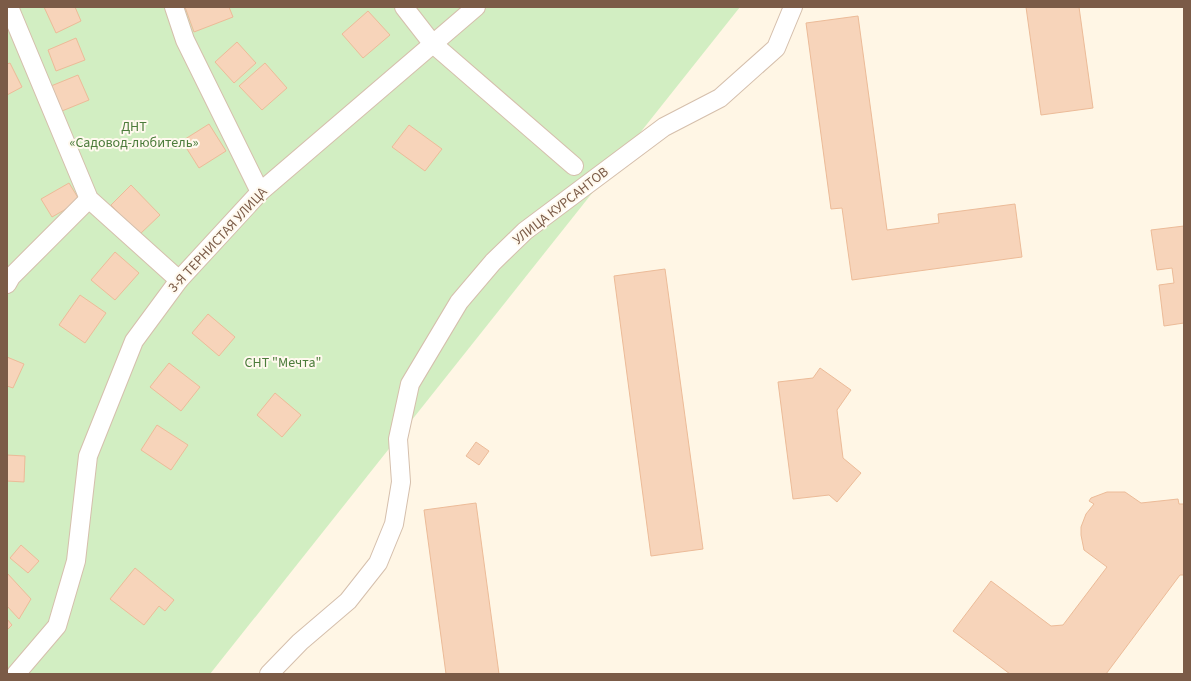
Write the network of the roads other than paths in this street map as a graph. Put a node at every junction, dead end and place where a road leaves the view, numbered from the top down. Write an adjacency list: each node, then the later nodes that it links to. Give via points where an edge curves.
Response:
1 (9, 7): 9 (street)
2 (174, 7): 8 (street, via 185,40)
3 (404, 7): 6 (street)
4 (476, 7): 6 (street, 3-Я ТЕРНИСТАЯ УЛИЦА)
5 (793, 7): 13 (street, УЛИЦА КУРСАНТОВ, via 776,48 720,98 664,127 525,231 493,262 459,302 410,384 398,439 401,482 394,524 378,563 348,601 300,642)
6 (432, 43): 7 (street); 8 (street, 3-Я ТЕРНИСТАЯ УЛИЦА)
7 (574, 166)
8 (260, 192): 10 (street, 3-Я ТЕРНИСТАЯ УЛИЦА)
9 (89, 199): 10 (street); 11 (street)
10 (179, 280): 12 (street, 3-Я ТЕРНИСТАЯ УЛИЦА, via 134,341 88,456 76,561 57,626)
11 (7, 284)
12 (16, 674)
13 (269, 674)

